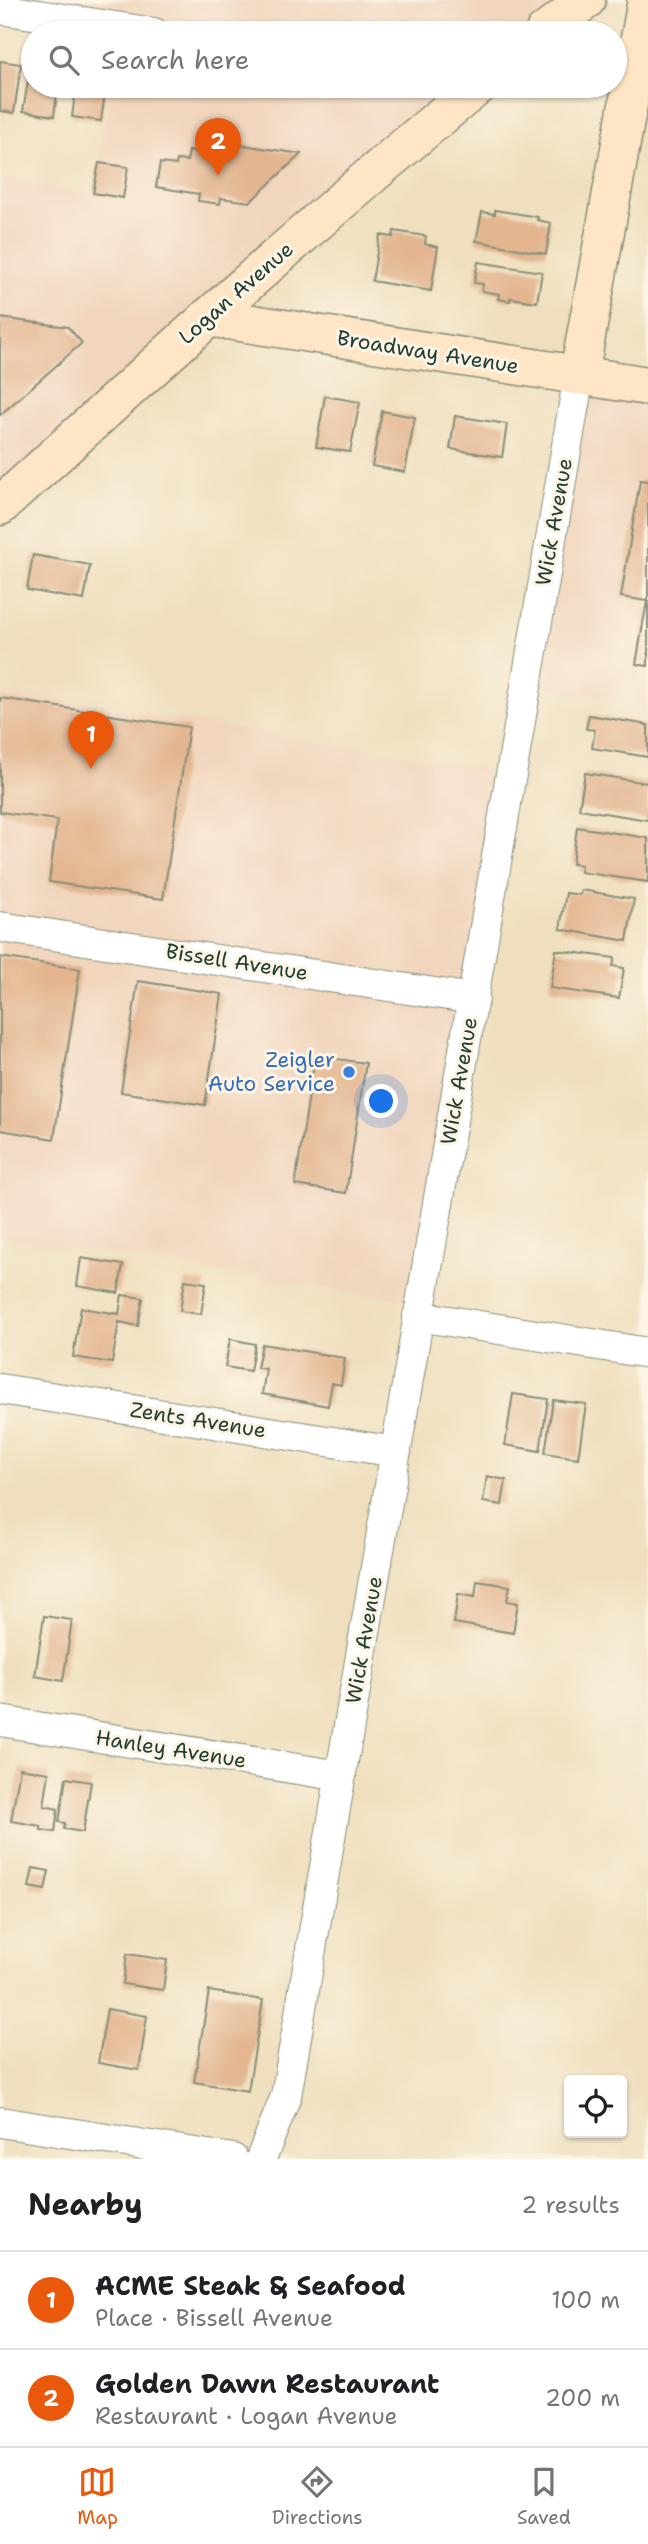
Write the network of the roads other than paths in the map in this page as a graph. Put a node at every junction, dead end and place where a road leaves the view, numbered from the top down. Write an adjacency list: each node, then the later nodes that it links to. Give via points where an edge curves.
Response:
1 (586, 0): 5 (street)
2 (647, 0): 8 (street, Wick Avenue)
3 (0, 9): 4 (street)
4 (77, 21)
5 (559, 21)
6 (461, 98): 7 (street, Logan Avenue)
7 (208, 317): 8 (street, Broadway Avenue); 10 (street, Logan Avenue)
8 (579, 375): 9 (street, Broadway Avenue); 12 (street, Wick Avenue)
9 (648, 386)
10 (0, 506)
11 (0, 927): 12 (street, Bissell Avenue)
12 (474, 999): 13 (street, Wick Avenue)
13 (418, 1316): 14 (street); 16 (street, Wick Avenue)
14 (648, 1353)
15 (0, 1389): 16 (street, Zents Avenue)
16 (396, 1452): 18 (street, Wick Avenue)
17 (0, 1721): 18 (street, Hanley Avenue)
18 (341, 1776): 21 (street, Wick Avenue, via 286,2096)
19 (0, 2122): 20 (street)
20 (233, 2159)
21 (261, 2159)

